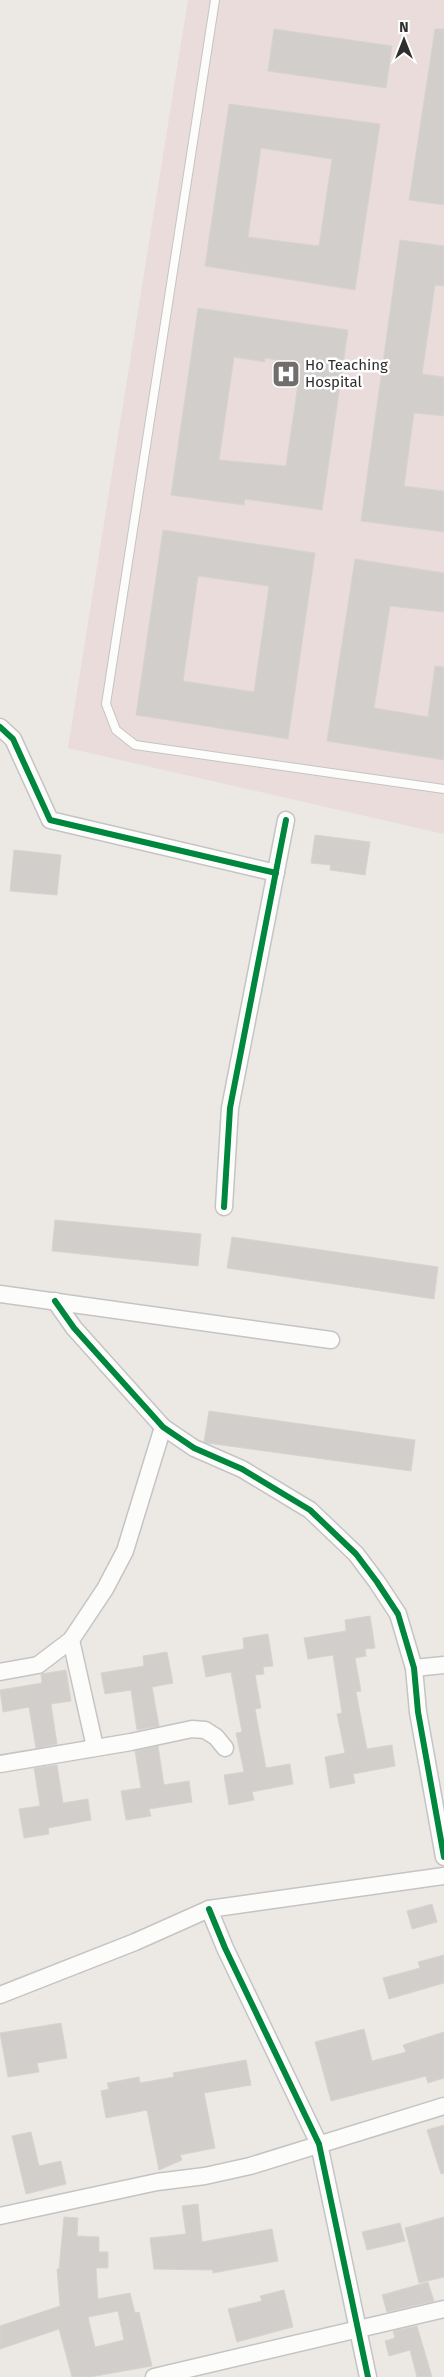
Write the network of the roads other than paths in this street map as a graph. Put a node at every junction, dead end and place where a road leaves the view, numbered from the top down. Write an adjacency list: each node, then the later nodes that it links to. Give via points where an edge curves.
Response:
1 (215, 0): 3 (lane, via 106,704 116,730 135,745)
2 (0, 727): 5 (street, via 13,739 50,820)
3 (444, 789)
4 (286, 820): 5 (street)
5 (276, 873): 6 (street, via 230,1108)
6 (224, 1207)
7 (0, 1294): 8 (street)
8 (55, 1301): 9 (street); 10 (street, via 74,1328)
9 (332, 1340)
10 (163, 1428): 11 (street, via 125,1551 105,1589); 13 (street, via 194,1448 242,1469 310,1510 356,1554 398,1614)
11 (71, 1640): 14 (street, via 38,1665); 15 (street)
12 (444, 1664): 13 (street)
13 (414, 1668): 18 (street, via 418,1712)
14 (0, 1672)
15 (95, 1747): 16 (street, via 199,1729 216,1737); 17 (street)
16 (224, 1748)
17 (0, 1764)
18 (444, 1857)
19 (444, 1876): 20 (street)
20 (209, 1909): 21 (street); 23 (street)
21 (0, 1995)
22 (444, 2106): 23 (street)
23 (319, 2144): 24 (street, via 241,2168 156,2182); 26 (street)
24 (0, 2216)
25 (444, 2309): 26 (street)
26 (358, 2331): 27 (street); 28 (street)
27 (154, 2377)
28 (368, 2377)

